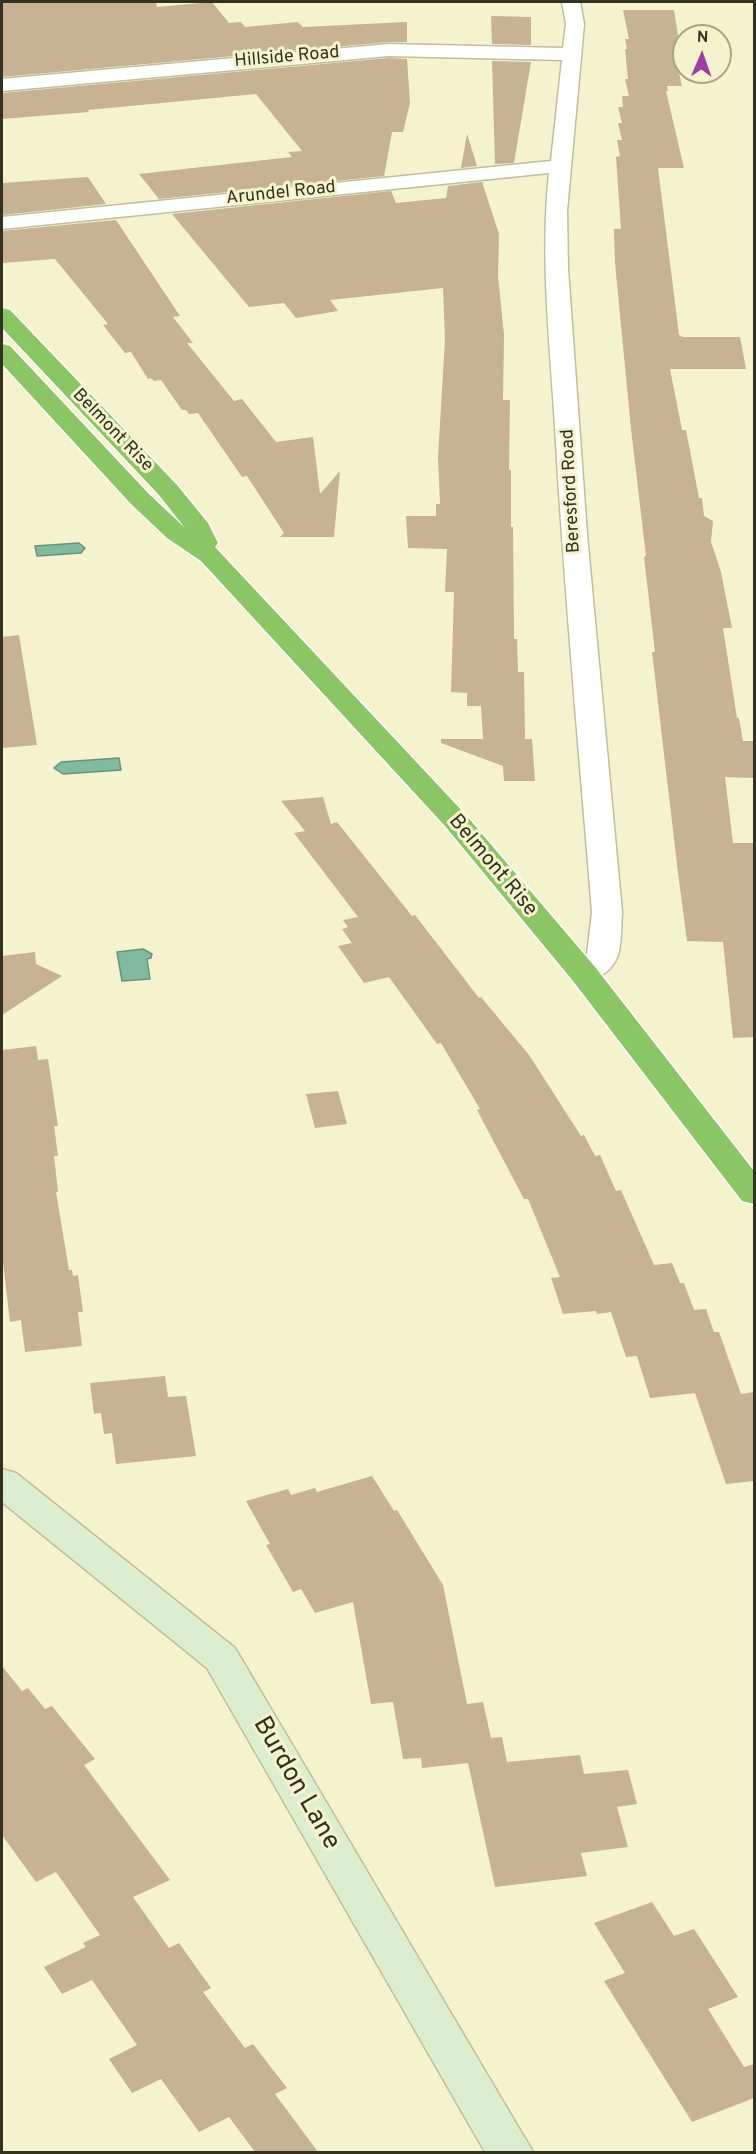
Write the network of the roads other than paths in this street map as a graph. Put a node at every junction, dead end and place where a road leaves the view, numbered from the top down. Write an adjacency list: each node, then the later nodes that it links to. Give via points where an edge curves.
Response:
1 (572, 2): 2 (street, Beresford Road)
2 (572, 54): 3 (street, Hillside Road, via 389,50); 4 (street, Beresford Road)
3 (2, 85)
4 (561, 166): 5 (street, Arundel Road); 9 (street, Beresford Road, via 556,211 557,268 574,534 607,912 602,956)
5 (2, 223)
6 (2, 315): 8 (highway, Belmont Rise, via 168,490 199,528)
7 (2, 351): 8 (highway, Belmont Rise, via 154,512 176,533)
8 (210, 555): 9 (highway, Belmont Rise, via 454,820)
9 (584, 974): 10 (highway, Belmont Rise)
10 (754, 1193)
11 (2, 1482): 12 (street, Burdon Lane, via 221,1658)
12 (510, 2152)

